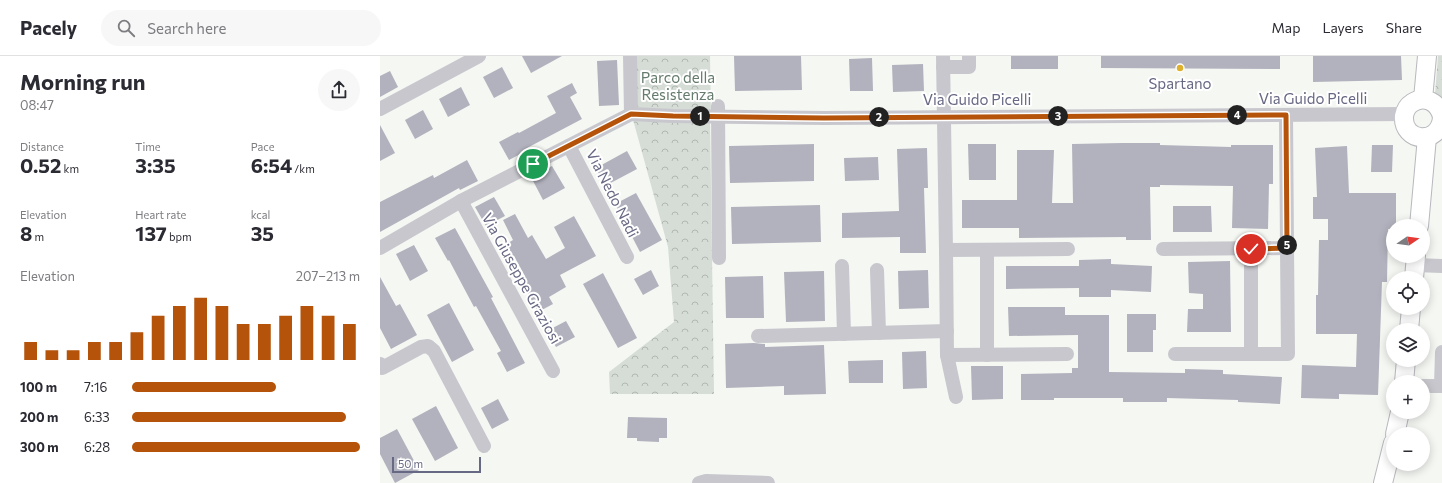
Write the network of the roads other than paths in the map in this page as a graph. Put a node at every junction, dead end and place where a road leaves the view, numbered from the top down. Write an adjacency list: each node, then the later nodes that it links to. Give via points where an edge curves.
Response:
1 (479, 56): 7 (street)
2 (630, 56): 9 (street)
3 (969, 56): 5 (street, via 969,68)
4 (1427, 56): 6 (main road)
5 (943, 62): 12 (street)
6 (1423, 100): 10 (main road, via 1413,102); 13 (main road, via 1434,103)
7 (380, 109)
8 (718, 111): 9 (street, Via Guido Picelli); 12 (street, Via Guido Picelli, via 824,118); 26 (street)
9 (631, 114): 15 (street)
10 (1404, 114): 11 (street, Via Guido Picelli); 14 (main road, via 1409,132 1421,138)
11 (1286, 115): 12 (street, Via Guido Picelli); 19 (street)
12 (944, 116): 23 (street)
13 (1442, 118): 14 (main road, via 1440,128)
14 (1427, 137): 17 (main road)
15 (569, 146): 16 (street); 25 (street, Via Nedo Nadi)
16 (461, 201): 18 (street); 42 (street, Via Giuseppe Graziosi)
17 (1420, 219)
18 (380, 248)
19 (1287, 248): 22 (street); 38 (street, via 1288,354)
20 (1068, 249): 24 (street)
21 (1163, 249): 22 (street)
22 (1251, 249): 38 (street)
23 (946, 250): 24 (street); 31 (street)
24 (986, 250): 40 (street)
25 (627, 257)
26 (719, 258)
27 (842, 266): 33 (street)
28 (1415, 266): 29 (street)
29 (1442, 266)
30 (877, 270): 32 (street)
31 (947, 332): 32 (street); 39 (street)
32 (879, 333): 33 (street)
33 (844, 334): 34 (street)
34 (758, 336)
35 (1442, 352): 43 (street, via 1441,386)
36 (1067, 354): 40 (street)
37 (1175, 354): 38 (street)
38 (1251, 354)
39 (947, 355): 40 (street); 44 (street)
40 (988, 355)
41 (380, 364): 45 (street, via 382,368 421,347 428,346 434,351)
42 (554, 371)
43 (1430, 386)
44 (956, 397)
45 (484, 446)
46 (1386, 471): 49 (main road)
47 (699, 483): 48 (street)
48 (768, 483)
49 (1383, 483)

